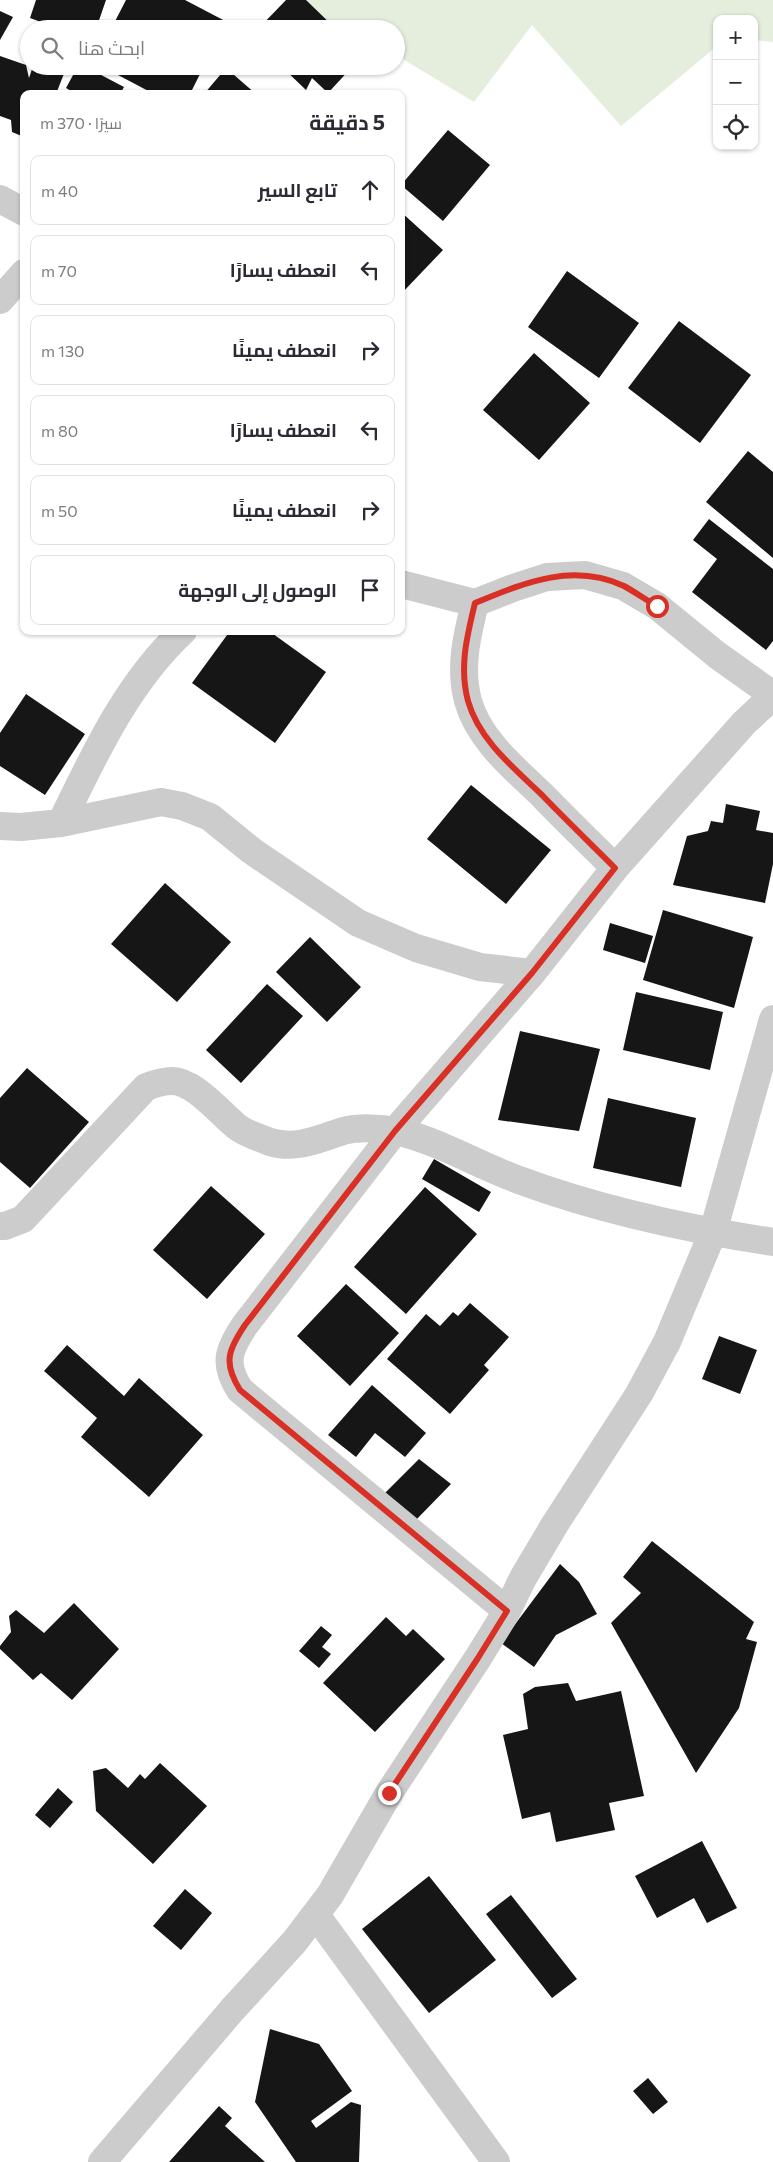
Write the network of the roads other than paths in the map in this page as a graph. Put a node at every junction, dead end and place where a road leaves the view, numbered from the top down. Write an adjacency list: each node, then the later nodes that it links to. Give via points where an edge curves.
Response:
1 (0, 199): 2 (street)
2 (20, 210)
3 (20, 278): 4 (street)
4 (0, 300)
5 (405, 585): 6 (street)
6 (475, 603): 8 (street, via 547,577 585,575 623,586 657,606); 11 (street, via 464,646 464,674 468,700 476,720 496,750)
7 (179, 635): 9 (street, via 139,680 98,747)
8 (773, 696): 11 (street, via 744,723)
9 (61, 823): 10 (street); 12 (street, via 161,802 182,806 210,817 252,851 358,923 416,948 480,967)
10 (0, 826)
11 (615, 868): 12 (street)
12 (532, 973): 14 (street)
13 (773, 1019): 16 (street)
14 (395, 1131): 15 (street, via 344,1131 293,1146 271,1142 238,1128 192,1088 173,1081 158,1083 146,1087 23,1219); 16 (street, via 528,1183); 18 (street, via 245,1325 231,1349 231,1376 240,1390)
15 (0, 1226)
16 (713, 1232): 17 (street); 18 (street, via 667,1342 639,1394 547,1537)
17 (773, 1242)
18 (507, 1611): 19 (street, via 389,1793 335,1888)
19 (316, 1914): 20 (street); 21 (street)
20 (102, 2162)
21 (496, 2162)

